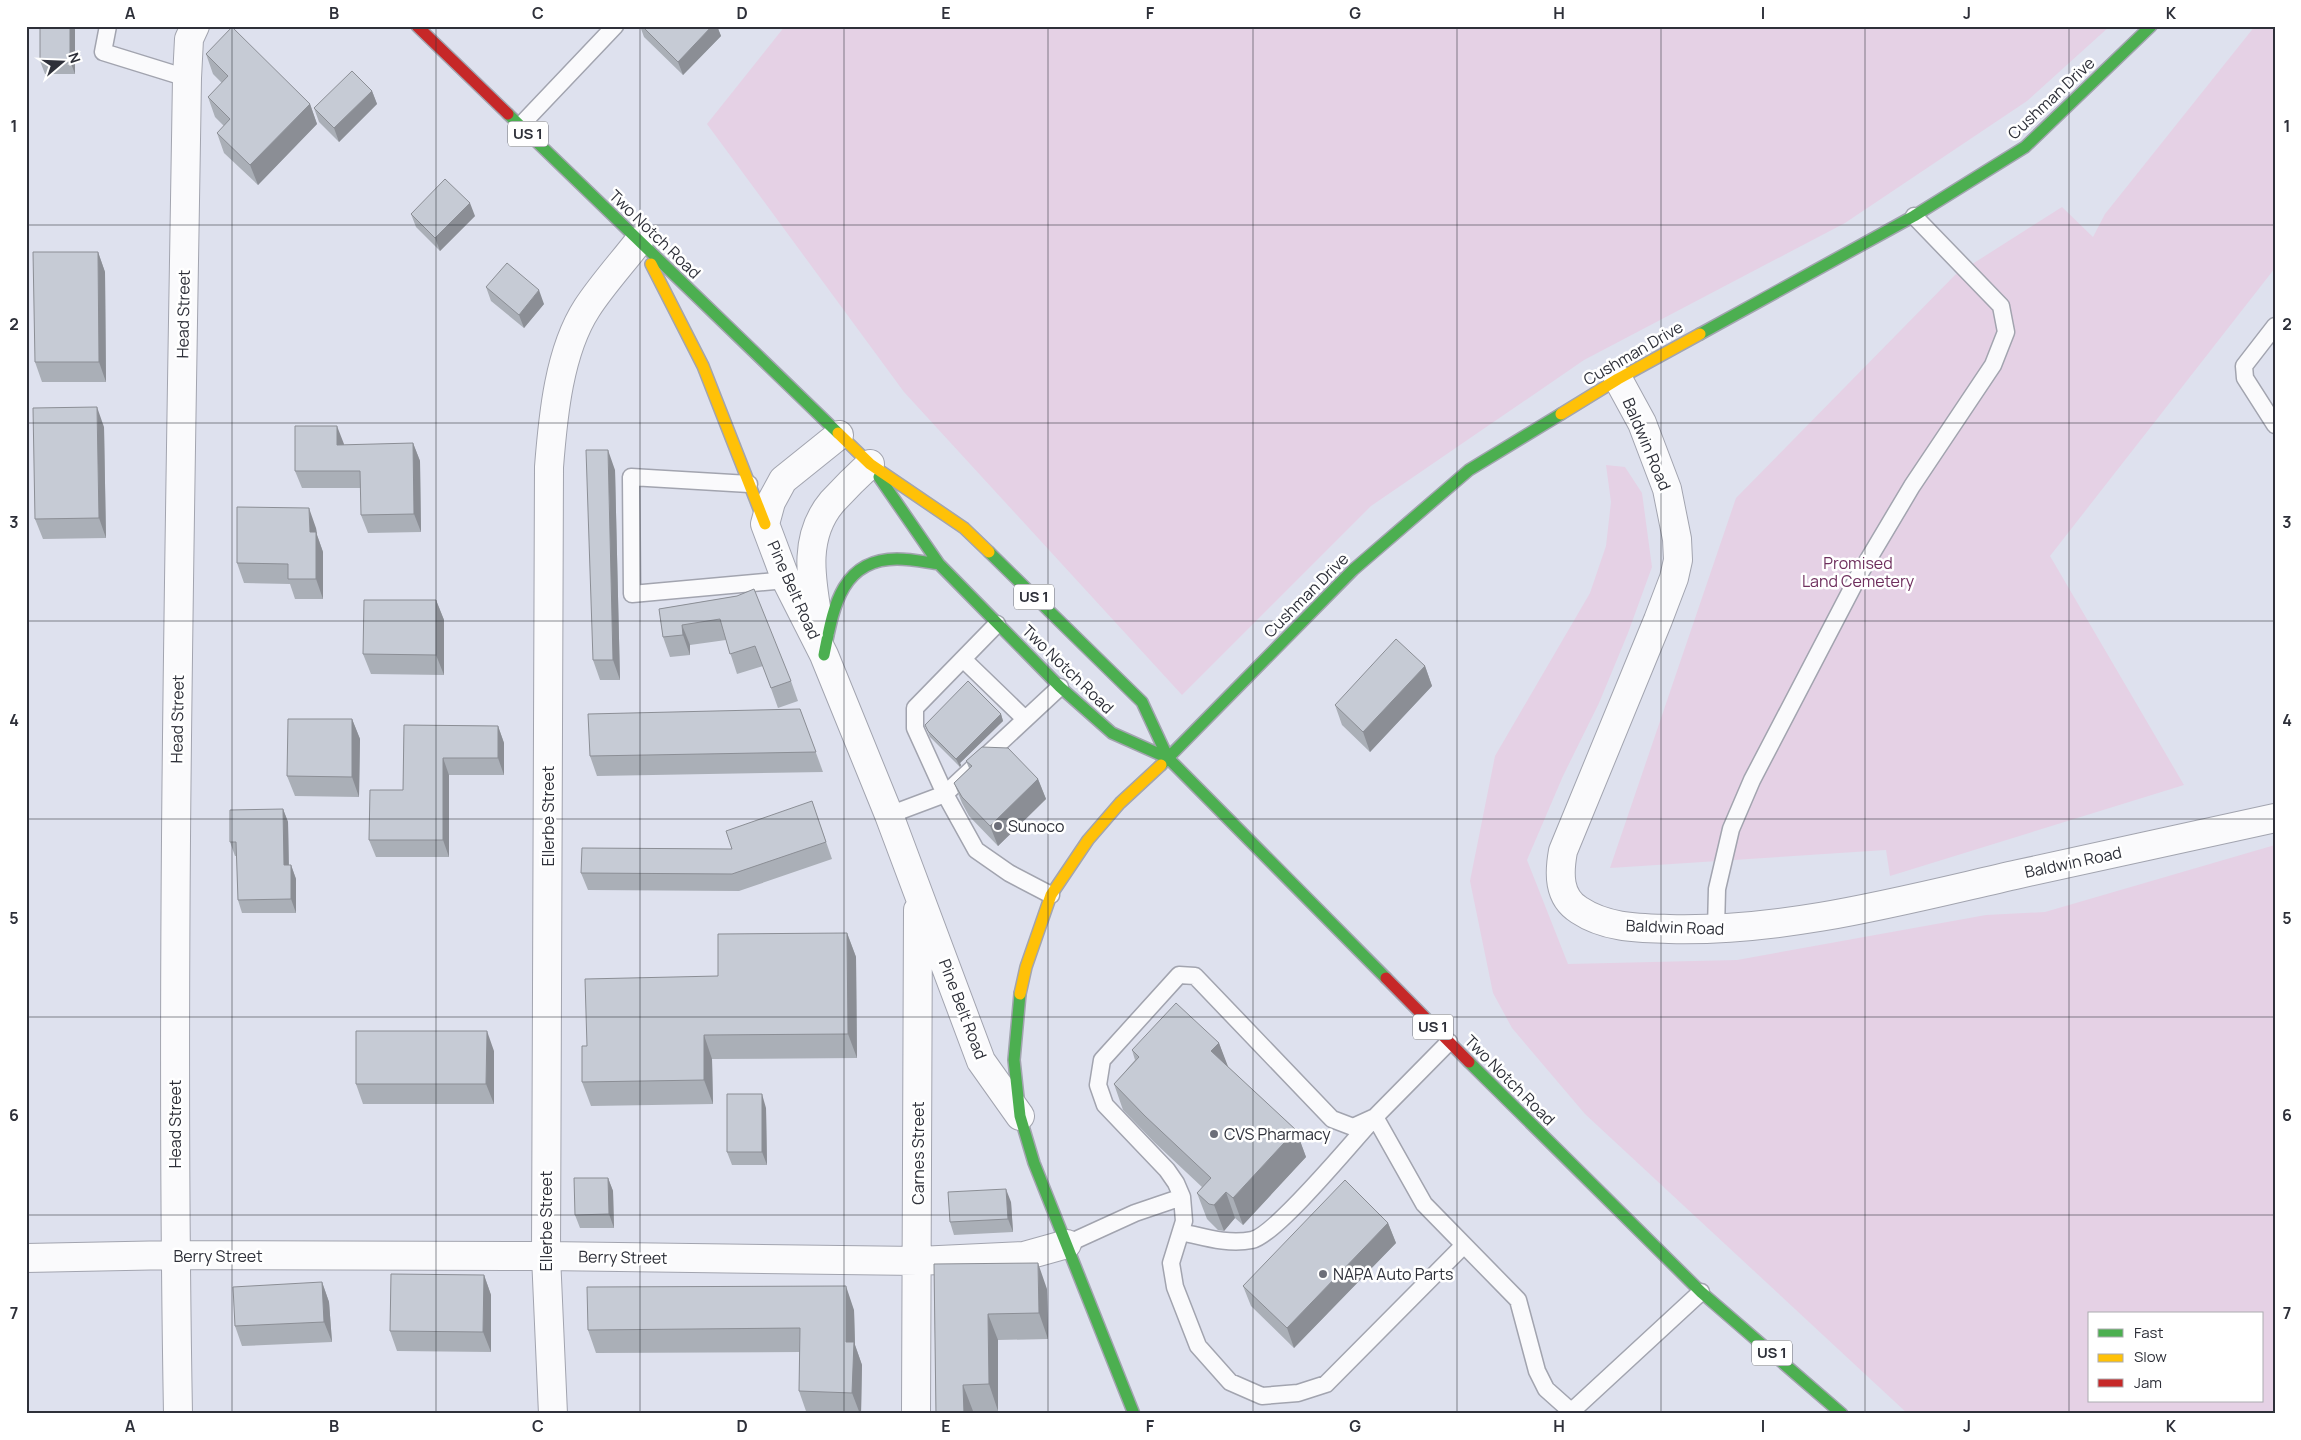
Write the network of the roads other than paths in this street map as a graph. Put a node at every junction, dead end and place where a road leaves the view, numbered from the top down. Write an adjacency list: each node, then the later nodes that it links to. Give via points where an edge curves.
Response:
1 (108, 26): 6 (lane, via 103,52)
2 (195, 26): 6 (street, Head Street, via 189,39)
3 (417, 26): 7 (main road, Two Notch Road / US 1)
4 (615, 26): 7 (lane)
5 (2151, 26): 8 (main road, Cushman Drive, via 2025,148)
6 (187, 78): 38 (street, Head Street, via 174,869)
7 (520, 126): 9 (main road, Two Notch Road / US 1)
8 (1914, 216): 11 (main road, Cushman Drive); 30 (lane, via 2001,306 2006,332 1993,365 1912,486 1859,575 1752,780 1731,829 1717,888)
9 (639, 241): 13 (main road, Two Notch Road / US 1); 15 (main road, via 703,366); 39 (street, Ellerbe Street, via 576,327 561,379 552,429 549,467)
10 (2275, 326): 12 (lane, via 2244,366 2249,385)
11 (1618, 379): 24 (main road, Cushman Drive, via 1469,470 1353,570); 30 (street, Baldwin Road, via 1642,423 1667,489 1676,530 1678,560 1658,620 1568,835 1560,883 1566,898 1577,910 1596,919 1634,928)
12 (2275, 425)
13 (839, 435): 14 (main road, Two Notch Road / US 1); 16 (street, Pine Belt Road, via 783,480 771,502)
14 (870, 464): 17 (main road, Two Notch Road / US 1); 20 (street, Pine Belt Road, via 832,503 822,517 812,543 812,577); 24 (main road, Two Notch Road / US 1, via 964,528 1142,702)
15 (749, 484): 16 (main road); 18 (lane, via 631,477 632,594)
16 (765, 524): 18 (street, Pine Belt Road)
17 (939, 564): 19 (main road, Two Notch Road / US 1); 20 (main road, via 892,559 869,565 855,573 839,593)
18 (786, 580): 20 (street, Pine Belt Road)
19 (997, 624): 21 (lane); 22 (main road, Two Notch Road / US 1)
20 (824, 655): 26 (street, Pine Belt Road)
21 (963, 659): 23 (lane); 25 (lane, via 915,708 915,728)
22 (1060, 687): 23 (lane); 24 (main road, Two Notch Road / US 1, via 1112,733)
23 (1025, 719): 25 (lane)
24 (1168, 758): 29 (main road, Cushman Drive, via 1100,825); 31 (main road, Two Notch Road / US 1)
25 (945, 794): 26 (lane); 29 (lane, via 976,850 1009,873)
26 (889, 815): 28 (street, Pine Belt Road)
27 (2275, 818): 30 (street, Baldwin Road, via 1835,915 1759,927)
28 (918, 893): 32 (street, Pine Belt Road, via 981,1061); 41 (street, Carnes Street)
29 (1051, 895): 32 (main road, Cushman Drive, via 1026,967 1019,1001 1014,1060)
30 (1716, 929)
31 (1448, 1042): 33 (lane); 42 (main road, Two Notch Road / US 1)
32 (1020, 1116): 36 (main road, Pine Belt Road, via 1034,1163)
33 (1375, 1117): 34 (lane, via 1354,1127 1332,1119 1195,976 1179,976 1102,1060 1098,1085 1105,1105 1167,1170); 35 (lane, via 1280,1222 1254,1240 1226,1242); 37 (lane, via 1424,1204)
34 (1182, 1197): 35 (lane, via 1184,1221); 36 (lane, via 1135,1213)
35 (1181, 1232): 37 (lane, via 1171,1263 1175,1287 1198,1346 1230,1382 1262,1396 1298,1393 1326,1384)
36 (1067, 1244): 41 (street, Berry Street, via 1024,1256); 47 (main road, Pine Belt Road)
37 (1464, 1245): 43 (lane, via 1518,1300 1537,1371 1546,1388)
38 (175, 1255): 39 (street, Berry Street); 40 (street, Berry Street); 44 (street, Head Street)
39 (546, 1256): 41 (street, Berry Street); 45 (street, Ellerbe Street)
40 (26, 1258)
41 (918, 1261): 46 (street, Carnes Street)
42 (1702, 1292): 43 (lane); 48 (main road, Two Notch Road / US 1)
43 (1573, 1412)
44 (178, 1414)
45 (553, 1414)
46 (916, 1414)
47 (1134, 1414)
48 (1842, 1414)

